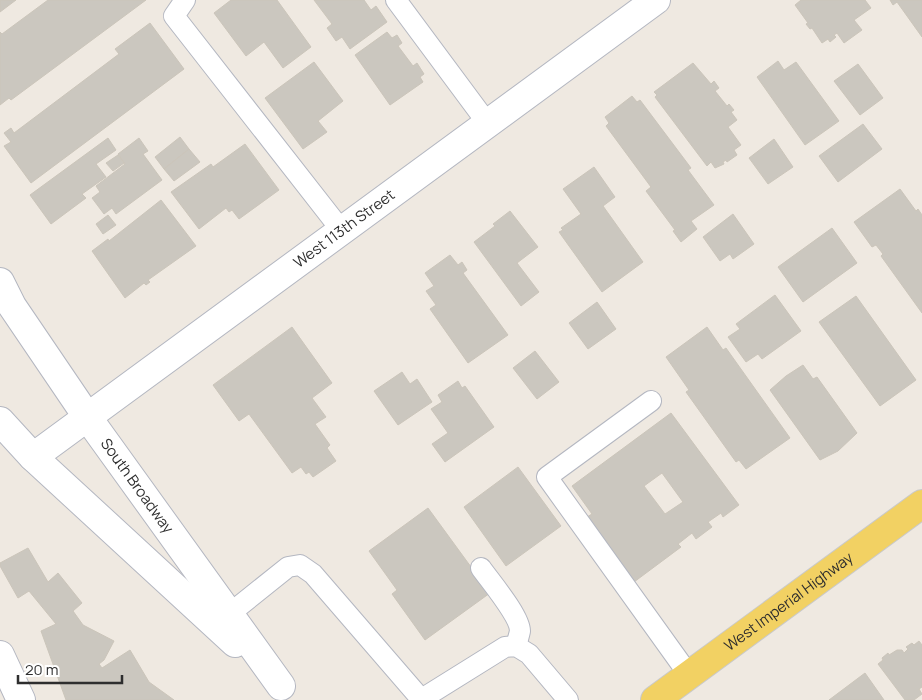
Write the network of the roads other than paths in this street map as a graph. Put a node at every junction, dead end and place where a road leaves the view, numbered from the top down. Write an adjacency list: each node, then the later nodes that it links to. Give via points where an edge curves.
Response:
1 (185, 0): 5 (lane, via 174,16)
2 (396, 0): 4 (lane)
3 (656, 0): 4 (street, West 113th Street)
4 (488, 124): 5 (street, West 113th Street)
5 (342, 231): 8 (street, West 113th Street)
6 (0, 282): 8 (street, South Broadway, via 12,306)
7 (651, 401): 16 (lane, via 547,477)
8 (88, 418): 10 (street, West 113th Street); 13 (street, South Broadway)
9 (0, 421): 10 (street, South Broadway)
10 (33, 457): 13 (street, South Broadway)
11 (922, 504): 16 (main road, West Imperial Highway)
12 (481, 568): 14 (lane, via 519,624)
13 (222, 620): 17 (street, South Broadway); 18 (lane, via 288,567 300,565 313,574)
14 (516, 646): 18 (lane, via 505,647); 20 (lane, via 529,654)
15 (0, 655): 19 (street)
16 (689, 675): 21 (main road, West Imperial Highway)
17 (287, 693)
18 (420, 699)
19 (21, 700)
20 (568, 700)
21 (655, 700)

